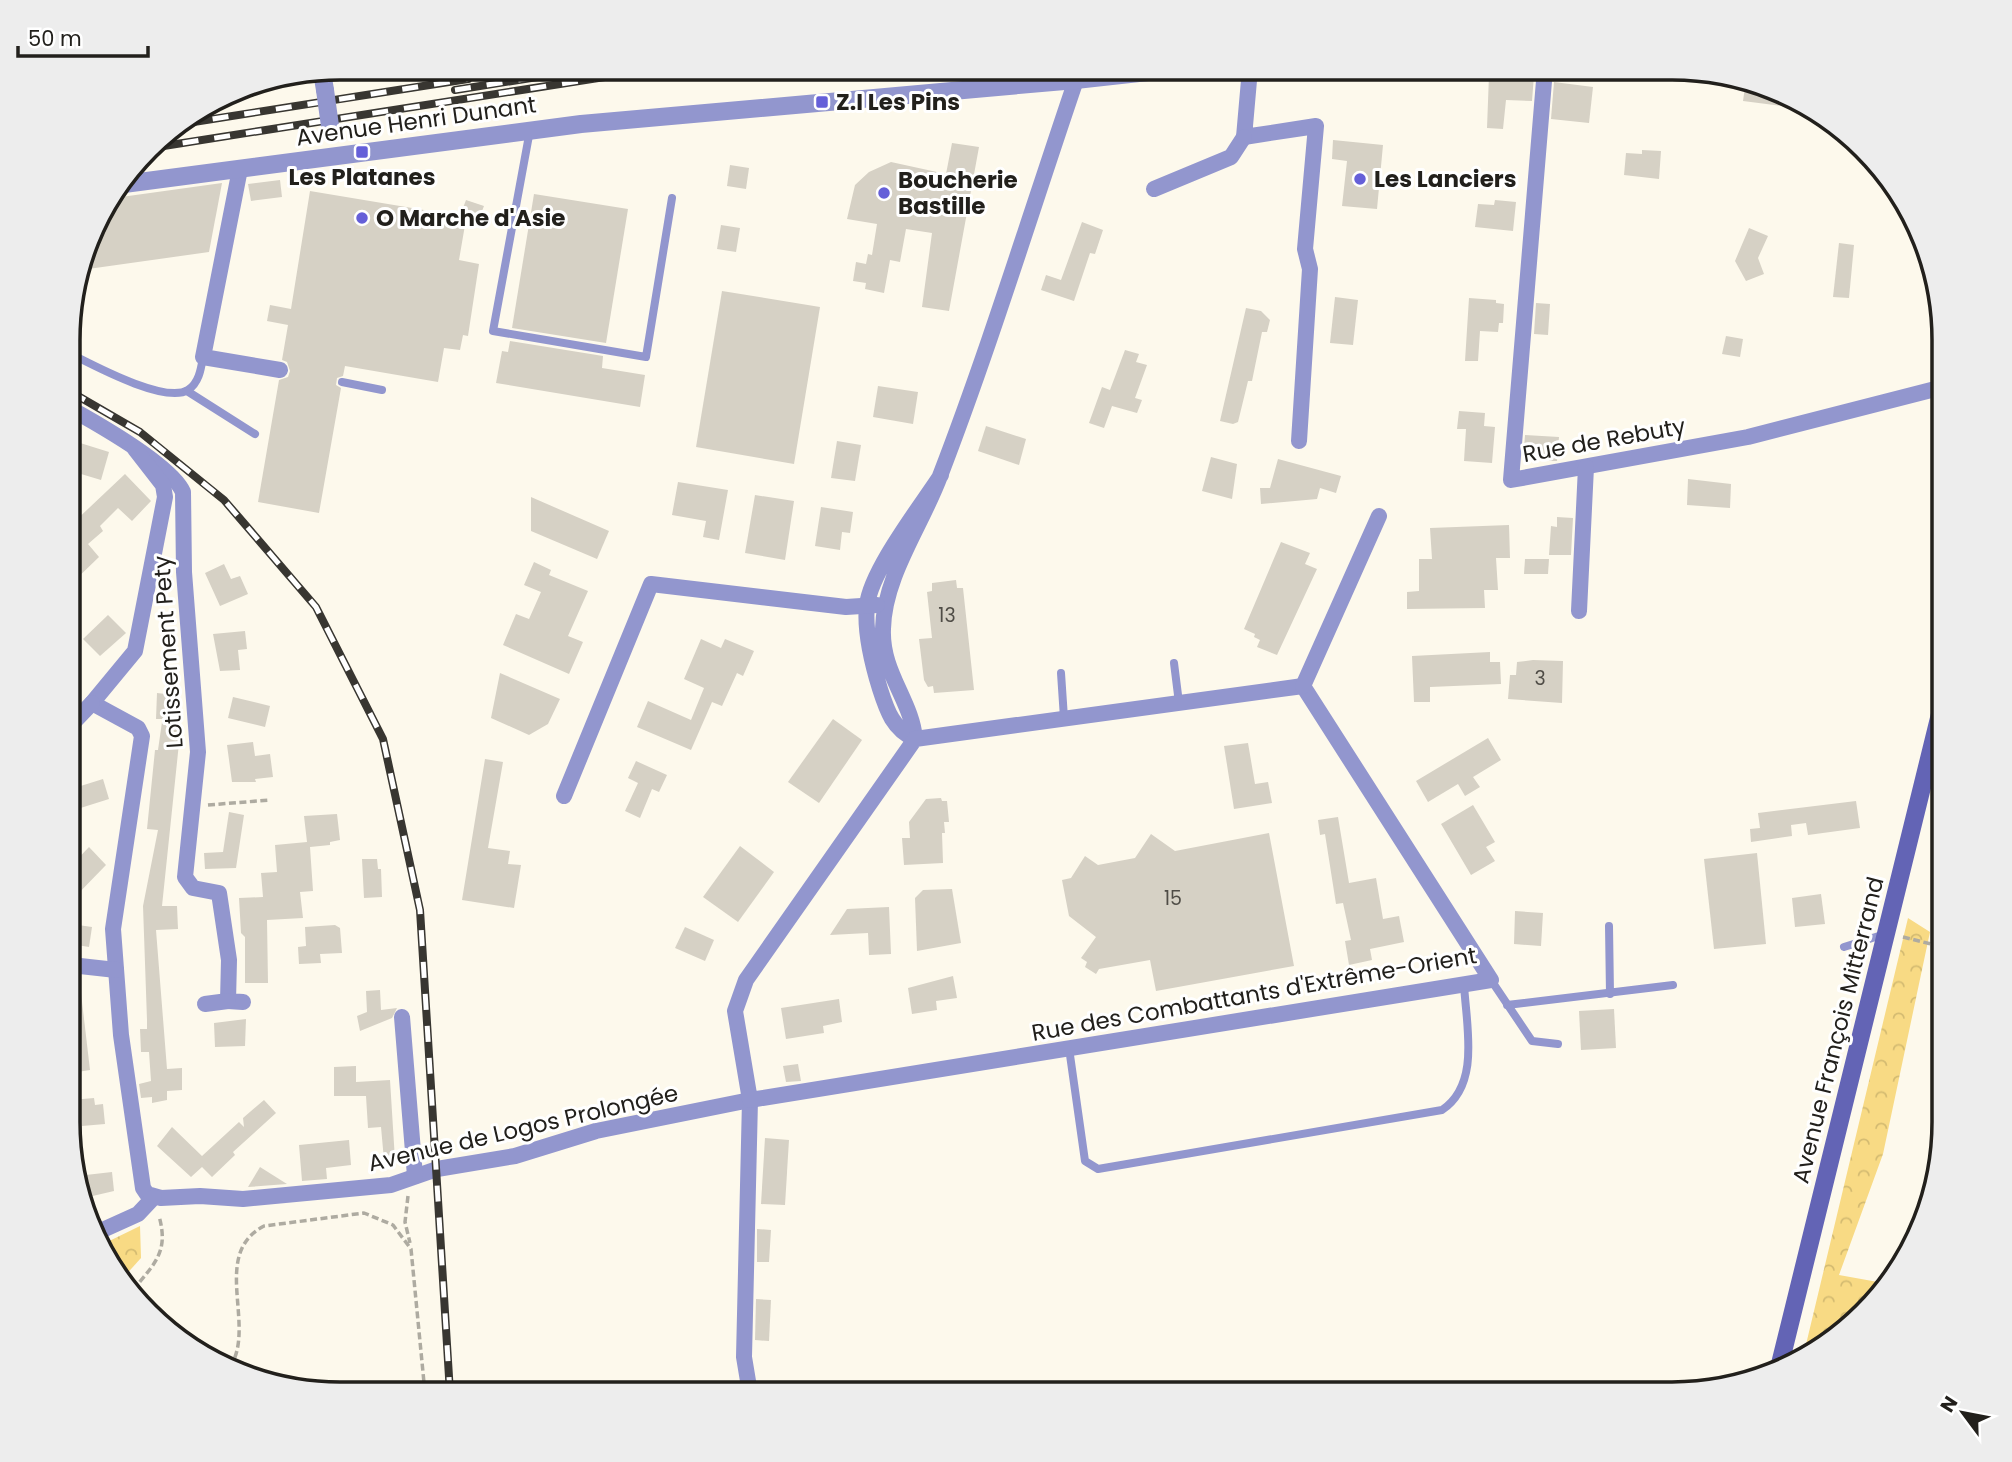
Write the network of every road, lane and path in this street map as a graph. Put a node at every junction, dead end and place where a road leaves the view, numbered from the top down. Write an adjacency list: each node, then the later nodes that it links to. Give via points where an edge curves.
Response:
1 (1076, 80): 5 (street, Avenue Henri Dunant); 24 (street)
2 (1249, 80): 6 (street)
3 (1544, 80): 23 (street, Rue de Rebuty, via 1511,480)
4 (324, 81): 7 (street, bridge)
5 (530, 130): 7 (street, Avenue Henri Dunant); 11 (lane, via 493,331 646,357)
6 (1244, 136): 10 (street, via 1231,157); 21 (street, via 1316,126 1305,249 1310,269)
7 (334, 156): 8 (street, Avenue Henri Dunant)
8 (240, 169): 9 (street, Avenue Henri Dunant); 12 (street)
9 (133, 183)
10 (1154, 189)
11 (672, 198)
12 (203, 357): 14 (street); 18 (lane, via 197,382)
13 (80, 358): 18 (lane, via 159,392)
14 (280, 370)
15 (342, 382): 16 (lane)
16 (382, 390)
17 (1932, 390): 23 (street, Rue de Rebuty, via 1748,437)
18 (187, 391): 20 (lane)
19 (80, 415): 22 (street)
20 (255, 434)
21 (1299, 441)
22 (135, 449): 32 (street, via 163,485 165,497 135,650); 40 (street, Lotissement Pety, via 176,481 183,492 184,572 198,731)
23 (1586, 467): 28 (street)
24 (941, 475): 26 (street); 27 (street, via 874,581)
25 (1379, 516): 31 (street)
26 (886, 604): 27 (street); 36 (street, via 886,661 913,722)
27 (867, 606): 36 (street, via 870,649 882,693 900,733); 38 (street, via 651,584)
28 (1579, 611)
29 (1174, 663): 33 (lane)
30 (1060, 673): 35 (lane)
31 (1303, 686): 33 (street); 47 (street, Rue des Combattants d'Extrême-Orient)
32 (92, 702): 34 (street); 46 (street, via 138,728 142,736 114,920)
33 (1179, 703): 35 (street)
34 (80, 715)
35 (1064, 718): 36 (street)
36 (915, 739): 56 (street, via 746,980 735,1011)
37 (1932, 748): 42 (main road, Avenue François Mitterrand)
38 (564, 796)
39 (270, 800): 40 (path)
40 (192, 806): 51 (street, Lotissement Pety, via 185,877 193,888 214,890 220,898 236,1002)
41 (1609, 926): 50 (lane)
42 (1888, 933): 43 (path); 44 (lane); 62 (main road, Avenue François Mitterrand)
43 (1932, 944)
44 (1844, 947)
45 (80, 966): 46 (street)
46 (116, 970): 58 (street, via 139,1181)
47 (1491, 980): 48 (street, Rue des Combattants d'Extrême-Orient); 52 (lane)
48 (1464, 984): 55 (street, Rue des Combattants d'Extrême-Orient); 55 (lane, via 1466,1077 1454,1102 1442,1110 1098,1168 1085,1161)
49 (1673, 985): 50 (lane)
50 (1610, 994): 52 (lane)
51 (205, 1004)
52 (1507, 1005): 54 (lane, via 1532,1041)
53 (402, 1017): 57 (street)
54 (1558, 1044)
55 (1069, 1048): 56 (street, Rue des Combattants d'Extrême-Orient)
56 (750, 1100): 57 (street, Avenue de Logos Prolongée, via 596,1131 515,1156); 65 (street, via 744,1357)
57 (415, 1176): 58 (street, Avenue de Logos Prolongée, via 391,1185 262,1199); 60 (path, via 406,1207)
58 (154, 1197): 59 (street, via 138,1214); 61 (path, via 163,1247)
59 (104, 1229)
60 (411, 1249): 63 (path, via 393,1225 364,1213 264,1226 253,1232 239,1259 236,1289 241,1338); 64 (path)
61 (138, 1284)
62 (1783, 1356)
63 (235, 1359)
64 (424, 1382)
65 (748, 1382)

